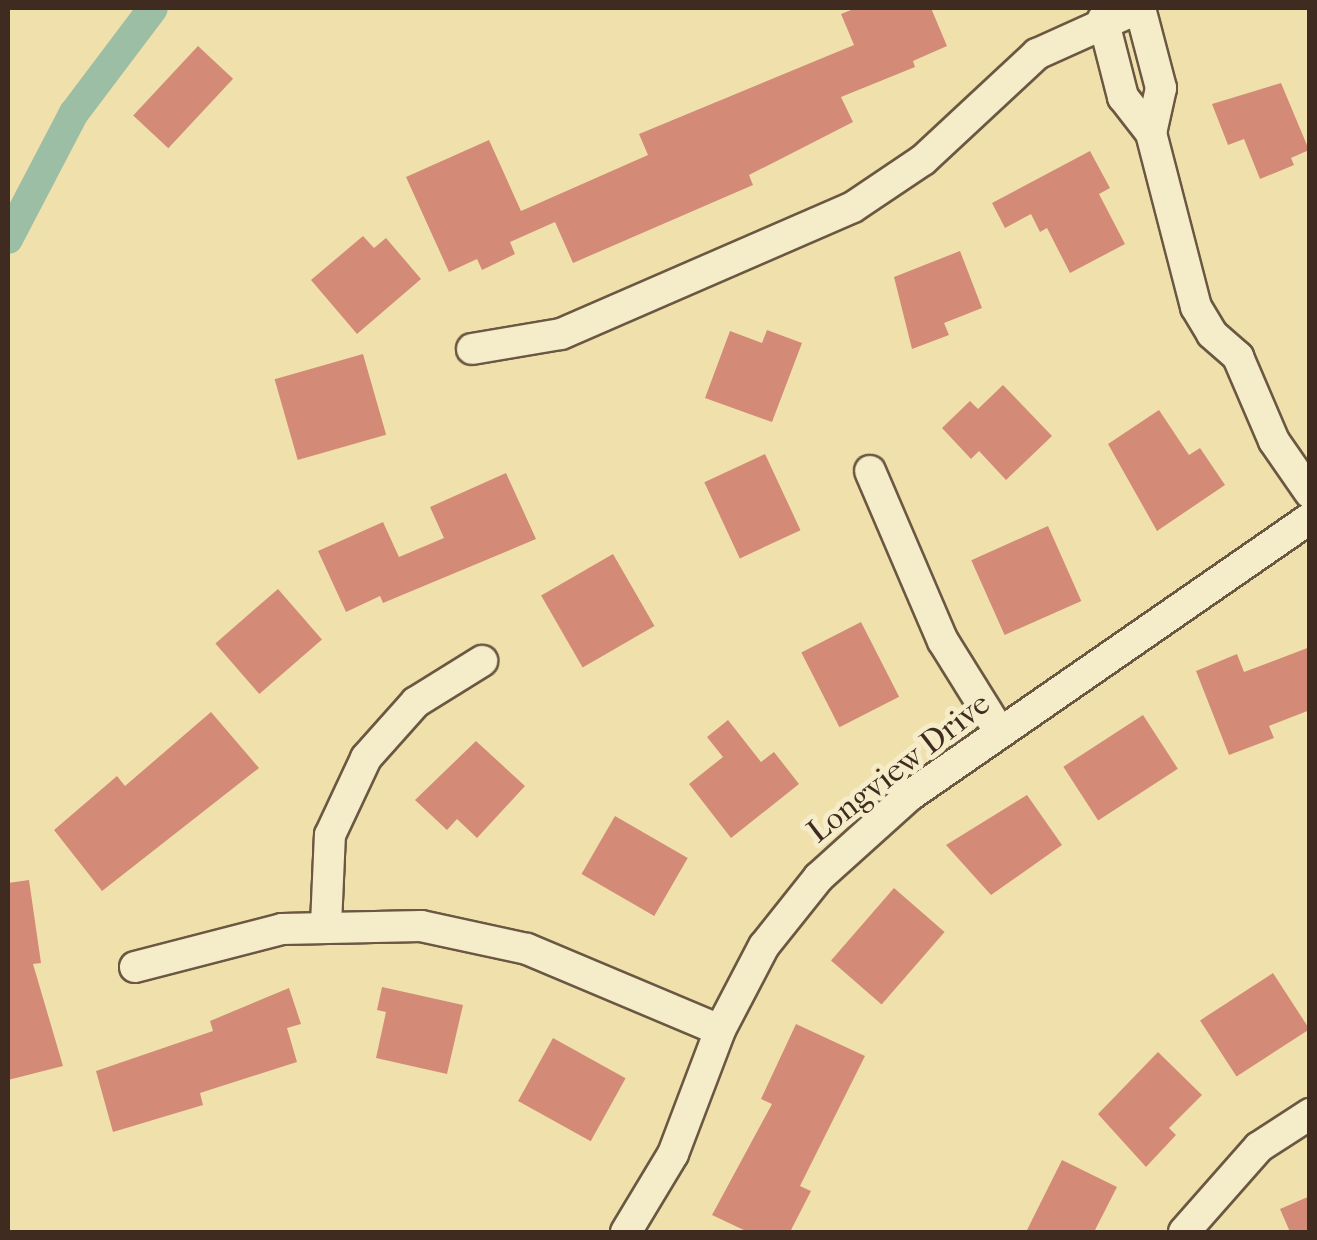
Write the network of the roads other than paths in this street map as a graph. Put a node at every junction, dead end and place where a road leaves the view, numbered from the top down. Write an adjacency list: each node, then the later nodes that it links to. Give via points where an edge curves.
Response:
1 (1140, 8): 2 (street); 3 (street)
2 (1103, 18): 4 (street); 6 (street, via 1005,77 923,160 853,207 561,334)
3 (1156, 70): 4 (street); 5 (street, via 1161,88)
4 (1119, 80): 5 (street, via 1123,97)
5 (1152, 134): 8 (street, via 1196,307 1212,334 1238,356 1267,428)
6 (472, 349)
7 (870, 471): 11 (street, via 942,641)
8 (1310, 493)
9 (1310, 518): 11 (street, Longview Drive)
10 (482, 660): 12 (street, via 416,702 366,758 330,835)
11 (999, 732): 14 (street, Longview Drive, via 871,827 819,877 764,946)
12 (326, 925): 13 (street, via 232,938); 14 (street, via 472,934 592,974)
13 (135, 968)
14 (720, 1030): 16 (street, Longview Drive, via 673,1154)
15 (1310, 1114): 17 (street, via 1259,1147)
16 (626, 1232)
17 (1184, 1232)

